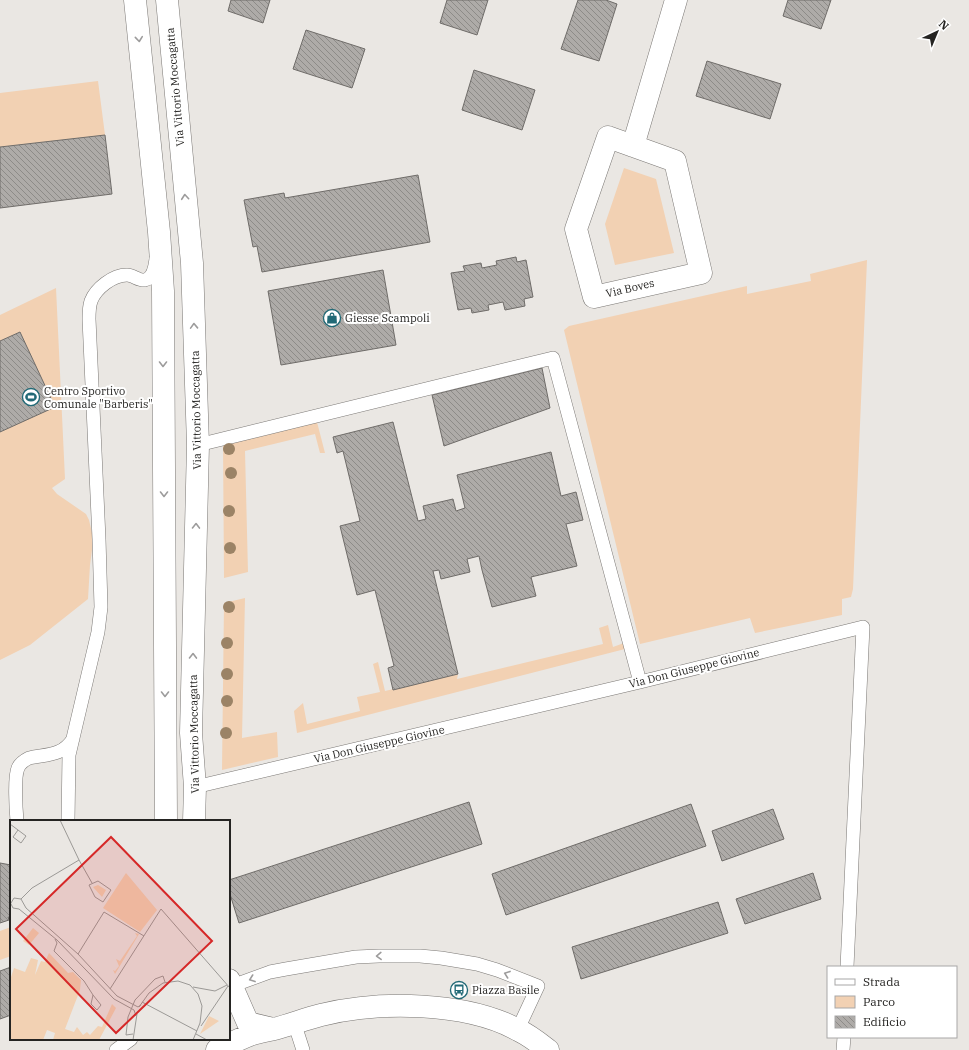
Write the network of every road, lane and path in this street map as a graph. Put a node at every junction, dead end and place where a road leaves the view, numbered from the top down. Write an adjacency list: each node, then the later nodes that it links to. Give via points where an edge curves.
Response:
1 (134, 0): 5 (street, one-way to 5)
2 (167, 0): 6 (street, Via Vittorio Moccagatta, one-way to 2, via 192,262)
3 (676, 0): 4 (street)
4 (633, 146): 4 (street, Via Boves, via 608,137 576,229 594,297 701,273 675,161)
5 (159, 232): 8 (lane, via 155,267 151,276 144,280 131,275 119,276 102,286 91,302 89,327 102,607); 12 (street, one-way to 12, via 163,291)
6 (198, 445): 7 (lane, via 553,358); 9 (street, Via Vittorio Moccagatta, one-way to 6, via 191,733)
7 (640, 682): 9 (lane, Via Don Giuseppe Giovine); 14 (lane, Via Don Giuseppe Giovine, via 863,627)
8 (75, 734): 10 (lane, via 63,750 26,759 19,765 16,774); 11 (lane, via 69,762)
9 (195, 787): 13 (street, Via Vittorio Moccagatta)
10 (17, 820)
11 (68, 820)
12 (166, 820)
13 (194, 820)
14 (847, 966)
15 (230, 984): 16 (street, via 248,1023); 17 (lane, one-way to 15, via 538,986 477,964 441,958 356,957 270,972)
16 (284, 1026): 17 (street, via 321,1015 379,1006 455,1010); 23 (street, via 250,1035); 24 (lane)
17 (518, 1029): 25 (street)
18 (844, 1038): 26 (lane)
19 (130, 1040): 21 (lane)
20 (213, 1040): 22 (street, via 213,1045)
21 (116, 1050)
22 (207, 1050)
23 (217, 1050)
24 (303, 1050)
25 (548, 1050)
26 (843, 1050)

